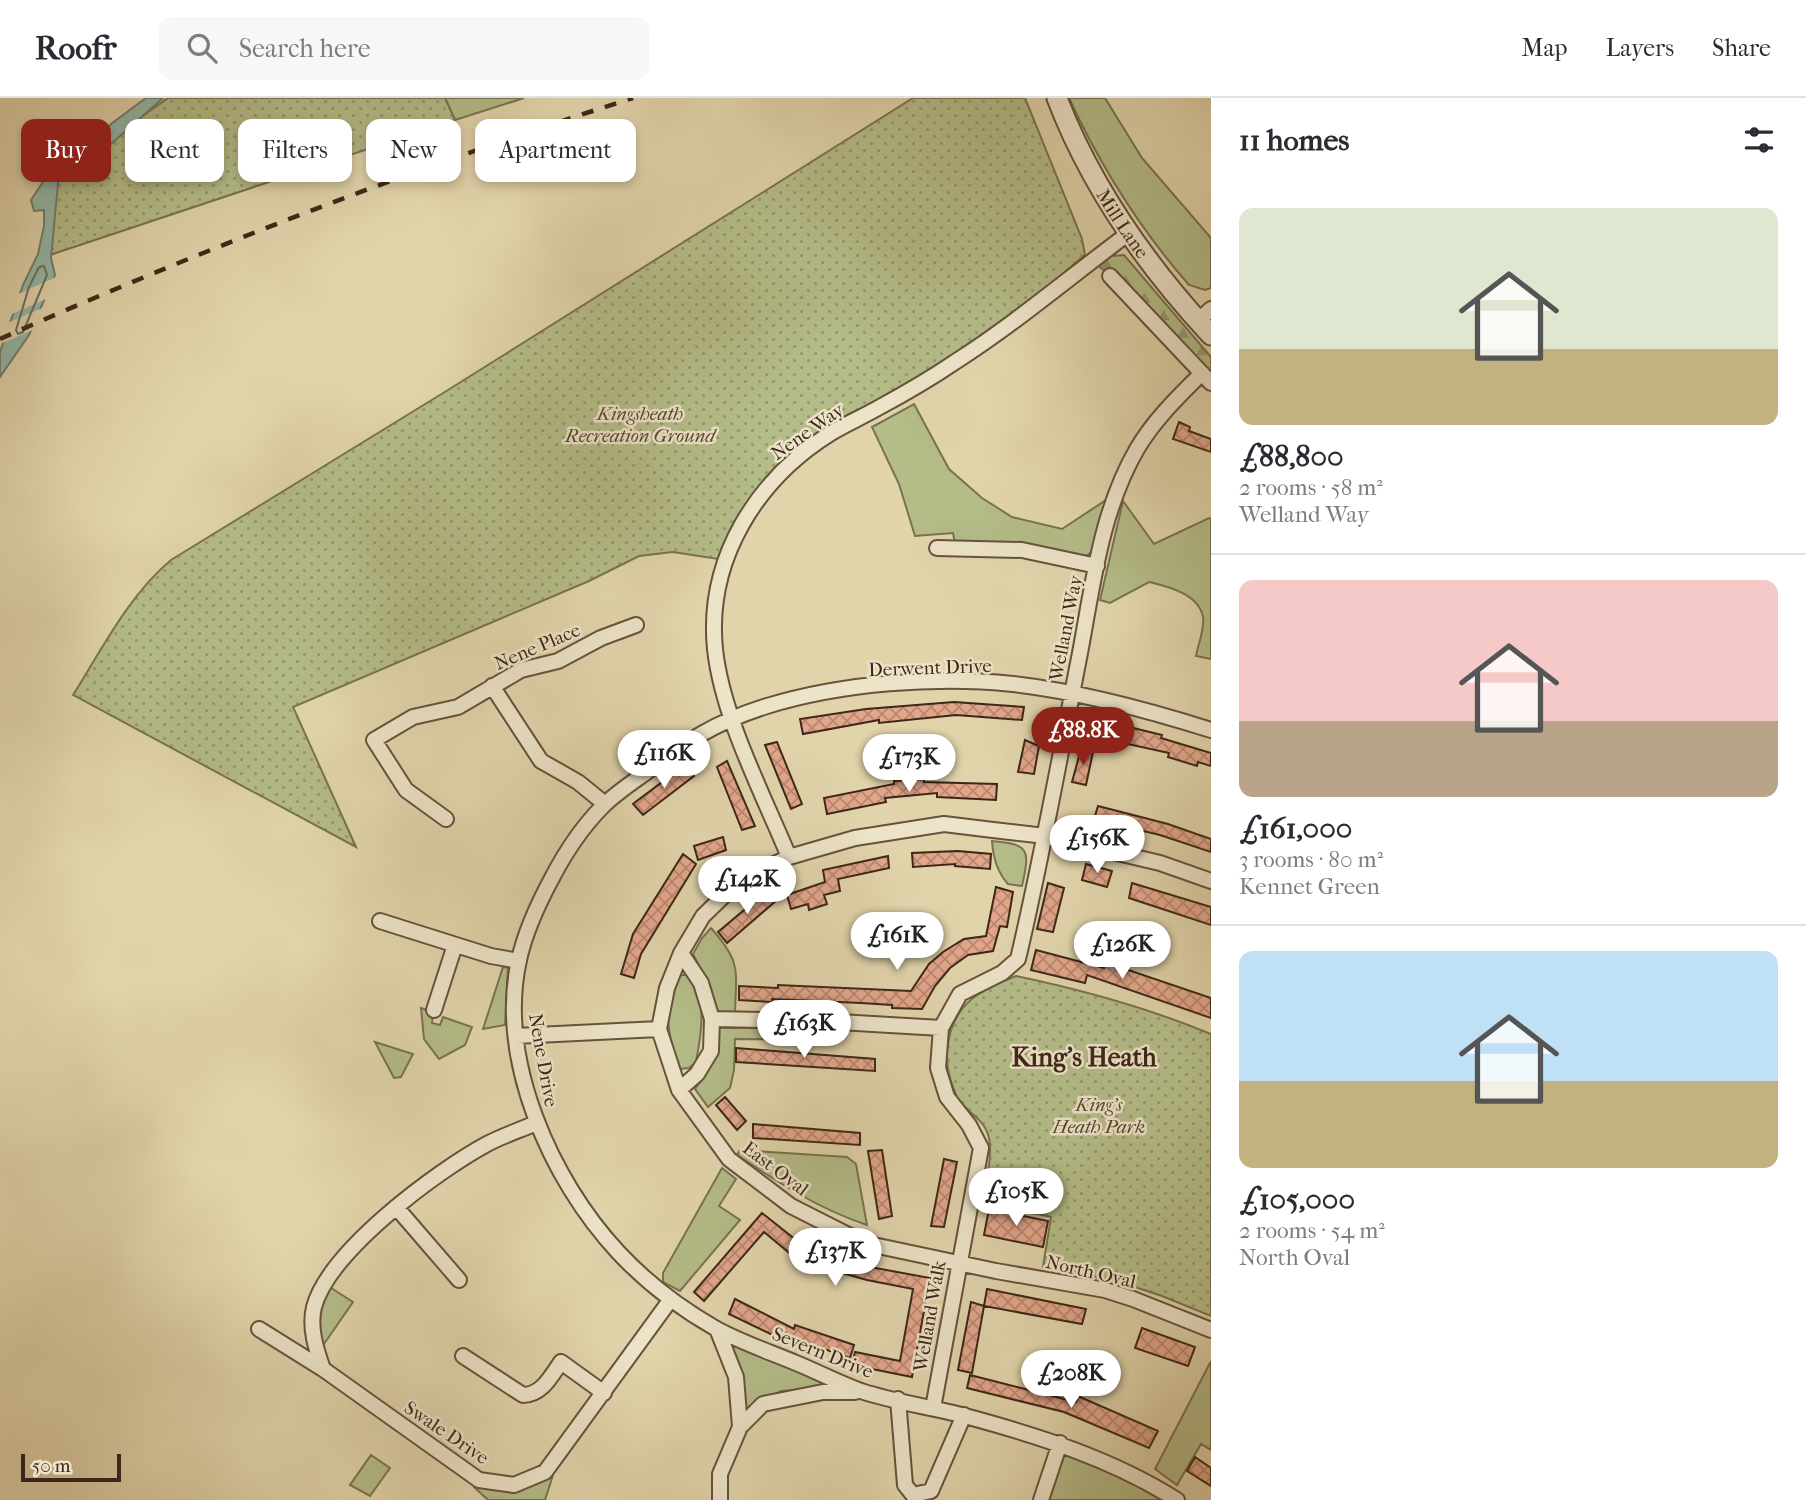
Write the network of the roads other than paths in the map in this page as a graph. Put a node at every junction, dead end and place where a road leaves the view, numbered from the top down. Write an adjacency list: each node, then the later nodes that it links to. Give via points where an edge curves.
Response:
1 (1058, 98): 2 (street, Mill Lane, via 1092,173)
2 (1129, 233): 4 (street, Mill Lane, via 1155,269); 11 (street, Nene Way, via 978,347 830,434 768,486 739,527 718,587 715,646)
3 (1110, 276): 5 (street)
4 (1207, 322)
5 (1207, 378): 7 (street, Welland Way, via 1161,415 1136,451 1111,505)
6 (937, 548): 7 (street, via 1022,550)
7 (1097, 566): 10 (street, Welland Way)
8 (636, 625): 9 (street, Nene Place)
9 (492, 686): 13 (street, Nene Place, via 541,761); 14 (street, Nene Place, via 458,707 412,717 374,740 406,790)
10 (1072, 695): 11 (street, Derwent Drive, via 1013,684 902,683 807,697); 12 (street, Derwent Drive); 15 (street, Welland Way)
11 (732, 719): 13 (street, Nene Drive, via 684,742); 16 (street, Nene Way)
12 (1211, 730)
13 (605, 804): 21 (street, Nene Drive, via 559,865 536,909)
14 (446, 819)
15 (1045, 836): 16 (street, East Oval, via 944,824 855,838); 17 (street, East Oval, via 1160,863); 24 (street, Welland Way, via 1018,959 1002,973 960,994)
16 (789, 857): 20 (street, East Oval, via 739,881 704,916)
17 (1211, 881)
18 (380, 921): 19 (street)
19 (454, 944): 21 (street); 22 (street)
20 (681, 953): 23 (street, via 701,983); 25 (street, East Oval, via 667,988)
21 (519, 961): 26 (street, Nene Drive)
22 (434, 1010)
23 (712, 1019): 24 (street); 27 (street, via 711,1051 697,1074)
24 (941, 1028): 30 (street, Welland Walk, via 938,1068 947,1097 981,1148)
25 (659, 1029): 26 (street); 27 (street, East Oval)
26 (516, 1036): 28 (street, Nene Drive)
27 (679, 1090): 30 (street, East Oval, via 729,1159 791,1206 864,1243)
28 (536, 1123): 29 (street, via 487,1144); 32 (street, Severn Drive, via 576,1200 619,1253)
29 (396, 1207): 31 (street); 37 (street, via 363,1236 322,1287 312,1324)
30 (958, 1263): 35 (street, North Oval, via 1105,1290); 41 (street, Welland Walk)
31 (458, 1280)
32 (671, 1299): 34 (street, Severn Drive); 39 (street, Swale Drive)
33 (259, 1329): 37 (street, Swale Drive)
34 (717, 1329): 38 (street, Severn Drive); 43 (street, via 736,1377)
35 (1211, 1330)
36 (463, 1356): 39 (street, via 523,1395 537,1392 561,1362)
37 (323, 1369): 39 (street, Swale Drive, via 479,1480 514,1485 545,1472)
38 (864, 1392): 40 (street, Severn Drive); 43 (street, via 823,1392 763,1404)
39 (604, 1393)
40 (898, 1399): 41 (street, Severn Drive); 42 (street, via 905,1485 913,1495 932,1491)
41 (933, 1408): 42 (street, Severn Drive)
42 (964, 1415): 44 (street, Severn Drive)
43 (740, 1427): 45 (street, via 720,1474)
44 (1060, 1443): 46 (street); 47 (street, Severn Drive, via 1145,1480)
45 (720, 1500)
46 (1041, 1500)
47 (1177, 1500)

